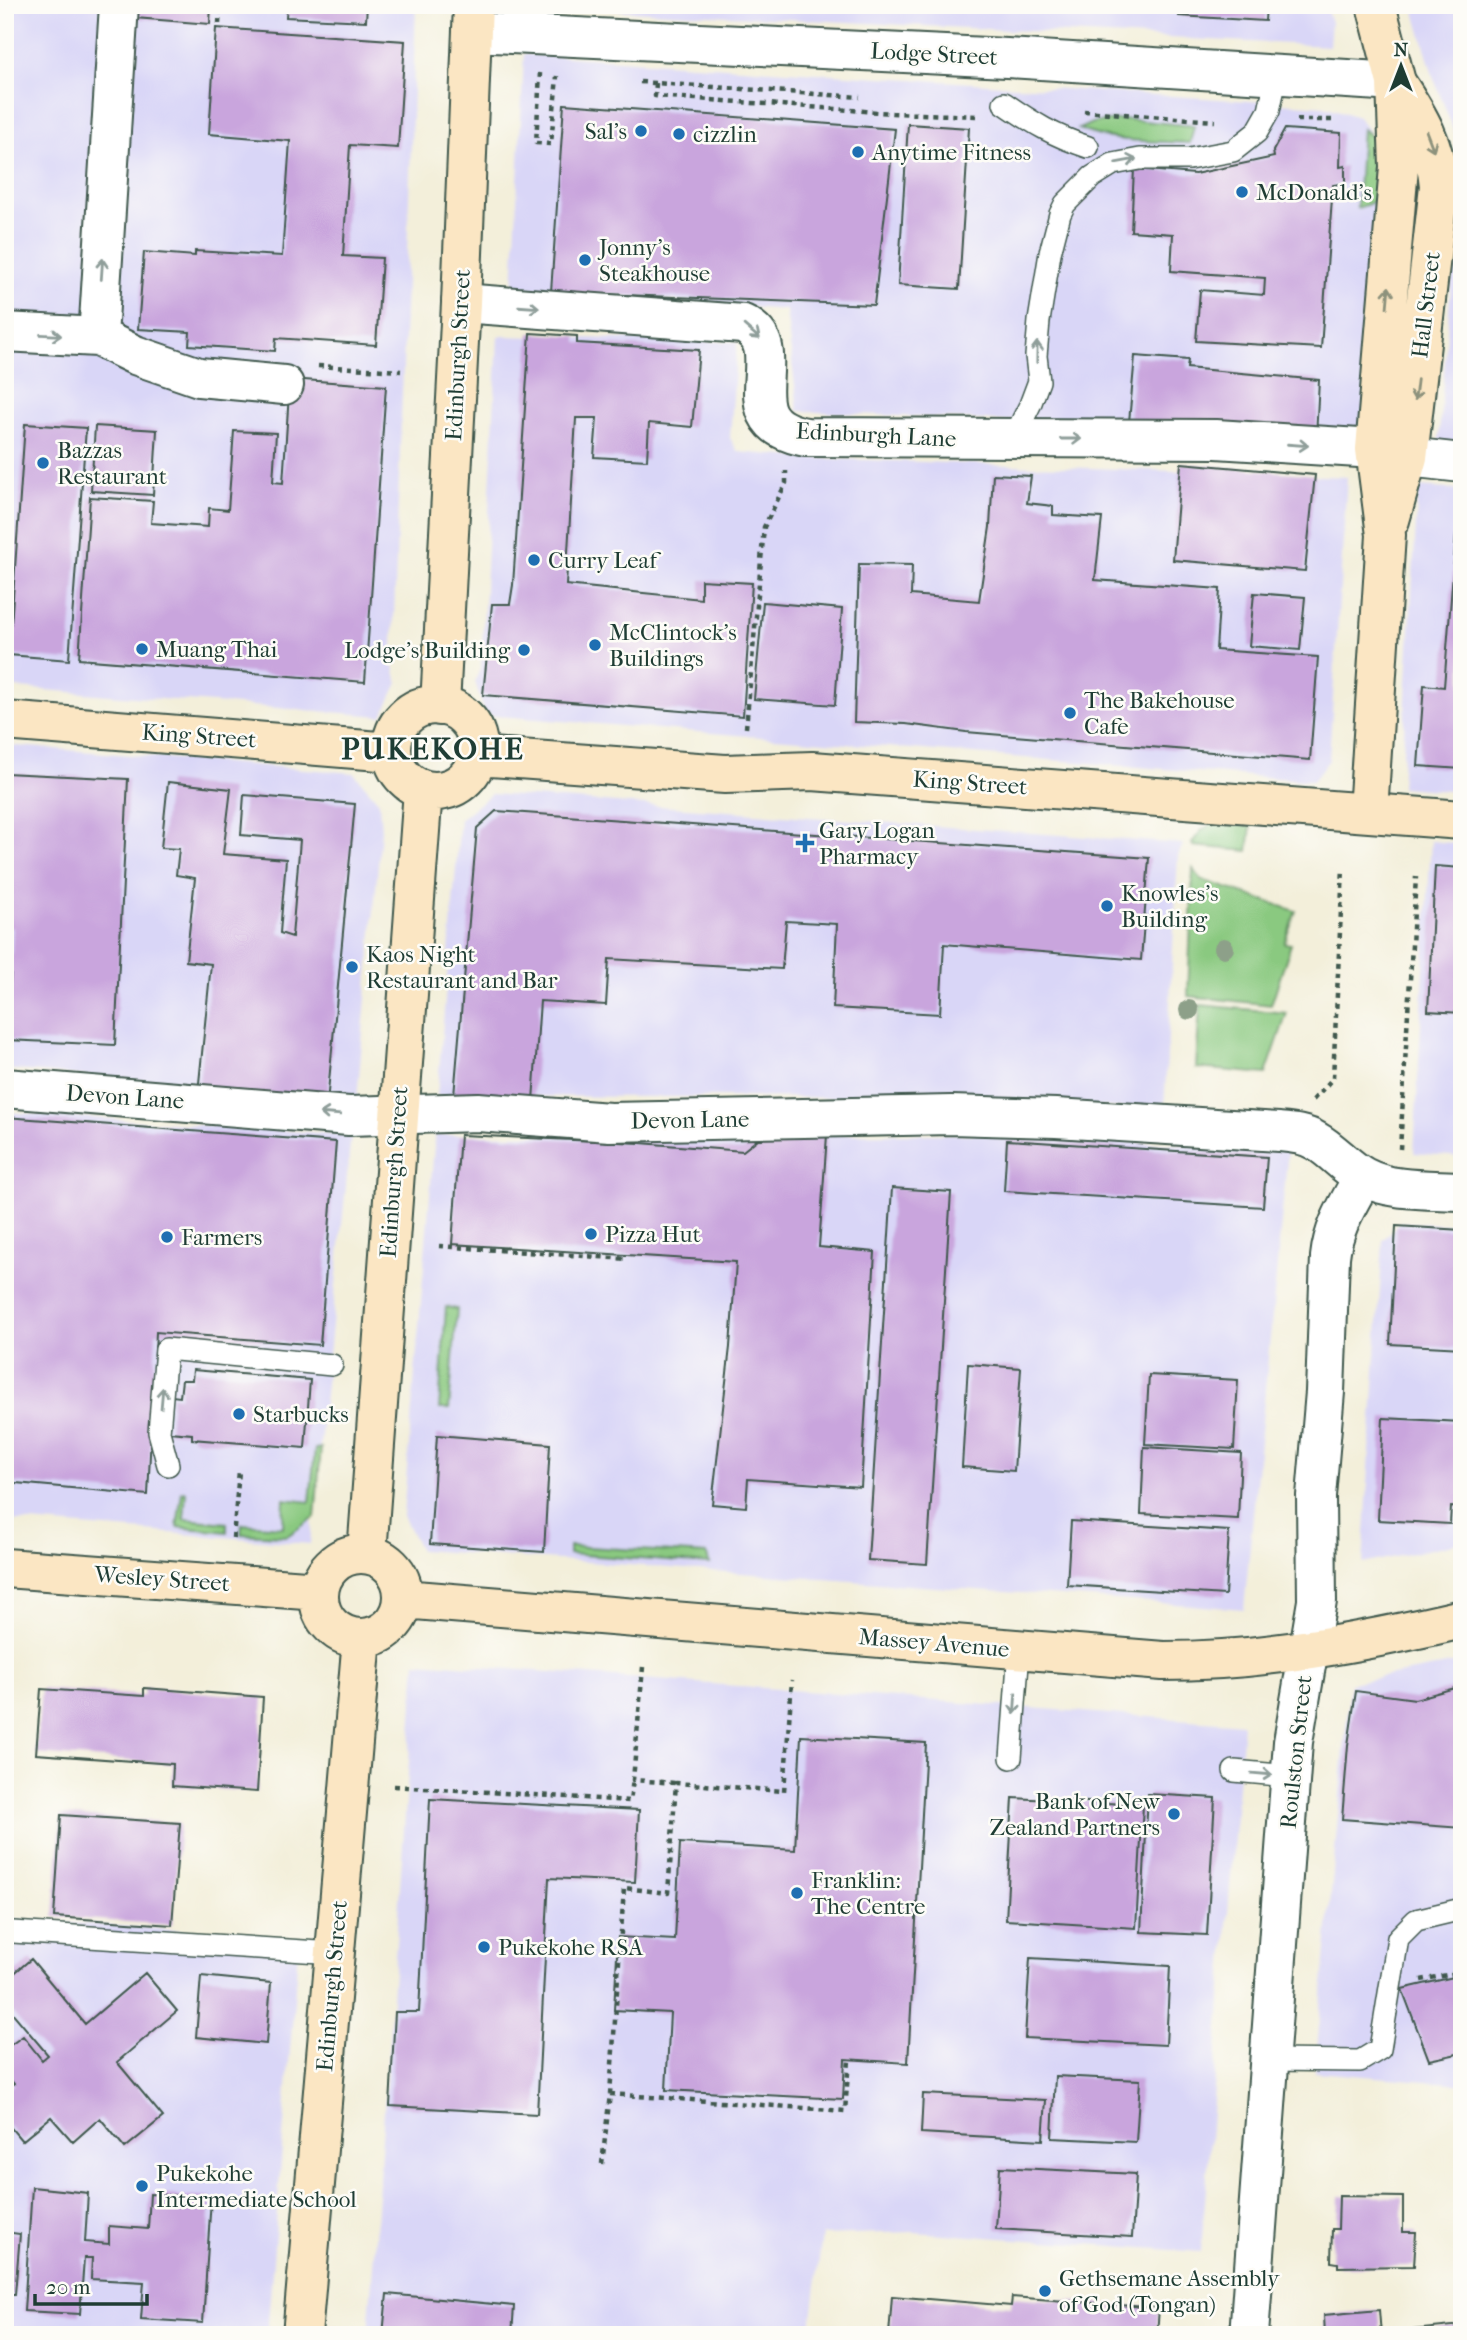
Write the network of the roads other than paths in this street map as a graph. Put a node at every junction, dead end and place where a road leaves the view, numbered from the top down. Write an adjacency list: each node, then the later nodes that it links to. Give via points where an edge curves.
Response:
1 (119, 5): 10 (street, one-way to 1)
2 (1376, 5): 5 (street, Hall Street)
3 (472, 19): 4 (street, Lodge Street); 8 (street, Edinburgh Street)
4 (1278, 74): 5 (street, Lodge Street); 12 (lane, one-way to 4, via 1039,381 1039,321 1050,253 1065,204 1113,164 1233,151 1257,132 1269,111)
5 (1396, 82): 13 (street, Hall Street, via 1429,136 1439,186)
6 (1010, 107): 7 (lane, via 1056,136)
7 (1088, 147)
8 (461, 303): 12 (street, Edinburgh Lane, one-way to 12, via 743,324 763,343 762,397 769,417 786,432 806,437); 15 (street, Edinburgh Street)
9 (5, 332): 10 (street, one-way to 10)
10 (98, 337): 11 (street, via 199,377)
11 (284, 385)
12 (1013, 439): 13 (street, Edinburgh Lane, one-way to 13, via 1194,438)
13 (1391, 453): 14 (street, Edinburgh Lane); 20 (street, Hall Street)
14 (1462, 463)
15 (440, 706): 17 (street, via 409,714 393,737); 18 (street, via 454,710 471,726)
16 (5, 721): 17 (street, King Street)
17 (392, 752): 19 (street, via 399,772)
18 (477, 756): 19 (street, via 472,771 452,788); 20 (street, King Street, via 724,774 812,771)
19 (423, 790): 23 (street, Edinburgh Street)
20 (1368, 813): 21 (street, King Street)
21 (1462, 820)
22 (5, 1087): 23 (street, Devon Lane, one-way to 22, via 349,1116)
23 (398, 1115): 24 (street, Devon Lane, via 448,1111 610,1122 951,1115 1279,1132 1306,1136); 28 (street, Edinburgh Street)
24 (1380, 1182): 25 (street); 35 (street, Roulston Street, via 1339,1221 1331,1243 1316,1496 1318,1579)
25 (1462, 1191)
26 (332, 1366): 27 (lane, one-way to 26, via 159,1432 166,1349)
27 (168, 1465)
28 (367, 1554): 30 (street, via 348,1556 332,1565); 31 (street, via 390,1564 398,1574)
29 (5, 1568): 30 (street, Wesley Street)
30 (319, 1591): 33 (street, via 327,1620 342,1633)
31 (403, 1599): 33 (street, via 391,1626); 34 (street, Massey Avenue)
32 (1462, 1619): 35 (street, Massey Avenue)
33 (362, 1638): 41 (street, Edinburgh Street)
34 (1019, 1650): 35 (street, Massey Avenue, via 1163,1661 1215,1661); 36 (lane, one-way to 36)
35 (1308, 1650): 38 (street, Roulston Street)
36 (1011, 1758)
37 (1234, 1771): 38 (lane, one-way to 38)
38 (1290, 1776): 42 (street, Roulston Street)
39 (1462, 1909): 42 (lane, via 1416,1920 1398,1938 1380,2049 1360,2061)
40 (13, 1932): 41 (lane)
41 (335, 1954): 43 (street, Edinburgh Street)
42 (1270, 2060): 44 (street, Roulston Street)
43 (302, 2335)
44 (1249, 2335)

